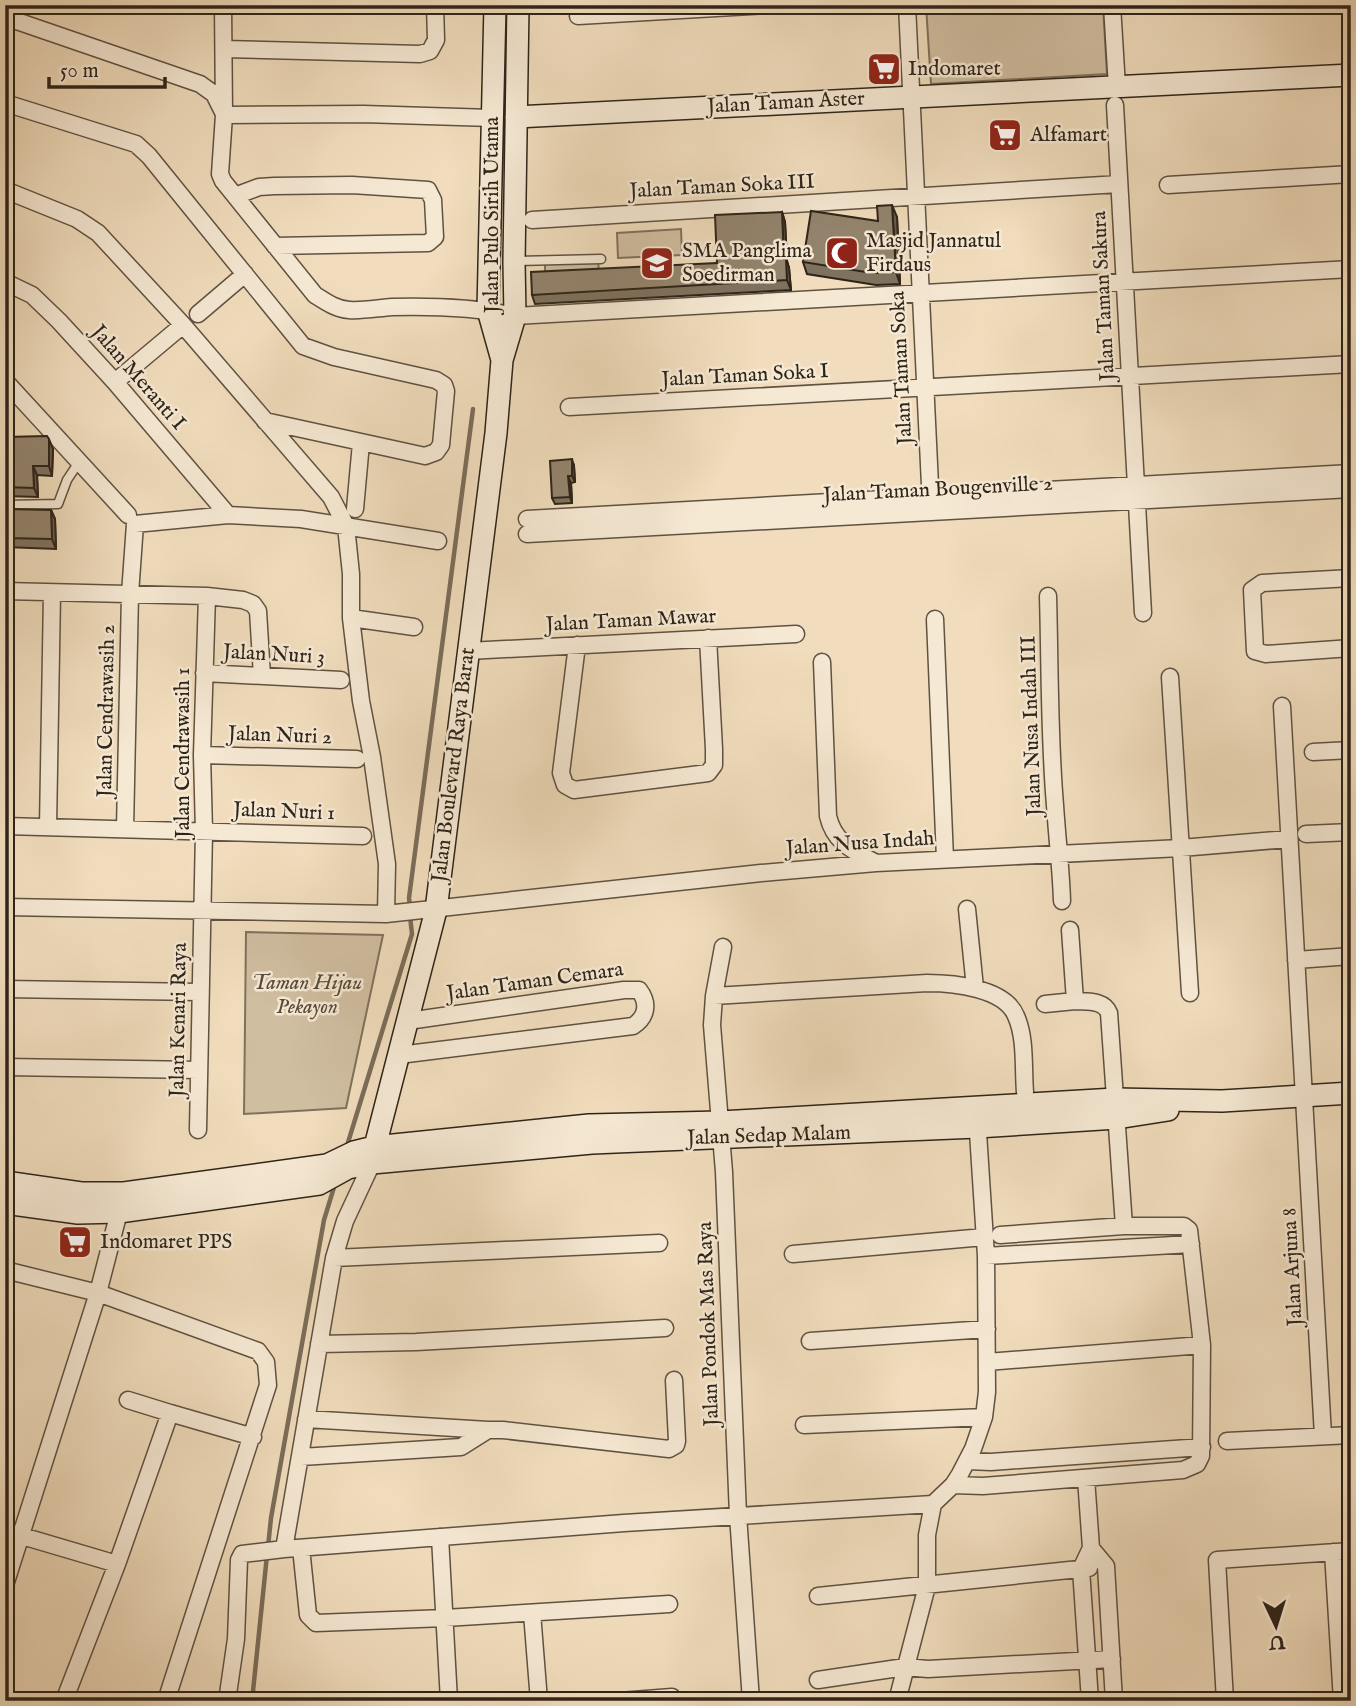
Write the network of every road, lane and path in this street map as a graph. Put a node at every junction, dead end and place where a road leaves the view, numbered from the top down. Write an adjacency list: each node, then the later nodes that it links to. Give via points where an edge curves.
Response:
1 (223, 5): 10 (street)
2 (435, 5): 10 (street, via 436,40 430,51 420,54)
3 (495, 5): 11 (main road, Jalan Pulo Sirih Utama)
4 (518, 5): 12 (main road, Jalan Pulo Sirih Utama)
5 (769, 5): 9 (street)
6 (907, 5): 15 (street, Jalan Taman Soka)
7 (1112, 5): 14 (street, Jalan Taman Sakura)
8 (10, 13): 17 (street, via 200,84 214,94)
9 (578, 16)
10 (224, 49): 17 (street)
11 (494, 54): 12 (main road); 19 (main road, Jalan Pulo Sirih Utama)
12 (517, 54): 18 (main road, Jalan Pulo Sirih Utama)
13 (1351, 75): 14 (main road, Jalan Taman Aster)
14 (1116, 96): 15 (main road, Jalan Taman Aster); 21 (street, Jalan Taman Sakura)
15 (910, 97): 18 (main road, Jalan Taman Aster); 25 (street, Jalan Taman Soka)
16 (5, 103): 31 (street, via 136,144)
17 (224, 115): 19 (street); 24 (street, via 220,174)
18 (516, 117): 29 (main road, Jalan Pulo Sirih Utama)
19 (492, 118): 35 (main road, Jalan Pulo Sirih Utama)
20 (1351, 174): 22 (street)
21 (1119, 184): 25 (street, Jalan Taman Soka III); 33 (street, Jalan Taman Sakura)
22 (1168, 185)
23 (5, 190): 38 (street, via 77,219 99,233)
24 (235, 196): 27 (street); 27 (street, via 265,186 352,186 428,190 433,200 435,237 428,243)
25 (915, 197): 26 (street, Jalan Taman Soka III); 34 (street, Jalan Taman Soka)
26 (532, 220)
27 (275, 246): 35 (street, via 315,295 331,305 349,310)
28 (601, 259): 29 (lane)
29 (514, 262): 37 (main road, Jalan Pulo Sirih Utama)
30 (1351, 269): 33 (street)
31 (245, 274): 36 (street); 47 (street, via 303,346 444,385 447,396 436,452 425,456)
32 (5, 282): 43 (street, Jalan Meranti I, via 40,301)
33 (1124, 282): 34 (street); 41 (street, Jalan Taman Sakura)
34 (920, 293): 37 (street); 44 (street, Jalan Taman Soka)
35 (488, 310): 37 (street); 39 (main road, Jalan Pulo Sirih Utama)
36 (198, 314)
37 (515, 316): 39 (main road, Jalan Pulo Sirih Utama)
38 (183, 325): 43 (street); 46 (street)
39 (502, 360): 74 (main road, Jalan Boulevard Raya Barat)
40 (1351, 364): 41 (street, Jalan Taman Soka I)
41 (1129, 376): 44 (street, Jalan Taman Soka I); 51 (street, Jalan Taman Sakura)
42 (5, 381): 48 (street)
43 (115, 382): 56 (street, Jalan Meranti I)
44 (925, 387): 45 (street, Jalan Taman Soka I); 52 (street, Jalan Taman Soka)
45 (569, 407)
46 (265, 421): 47 (street); 57 (street, via 319,482)
47 (361, 443): 54 (street)
48 (79, 462): 53 (lane, via 58,504); 55 (street)
49 (1351, 473): 51 (street, Jalan Taman Bougenville 2)
50 (1351, 489): 51 (street, Jalan Taman Bougenville 2)
51 (1135, 493): 52 (street, Jalan Taman Bougenville 2); 66 (street, Jalan Taman Sakura)
52 (930, 504): 58 (street, Jalan Taman Bougenville 2)
53 (5, 505)
54 (355, 509)
55 (128, 515)
56 (228, 515): 57 (street); 63 (street, Jalan Cendrawasih 2, via 135,524)
57 (346, 526): 59 (street); 67 (street)
58 (527, 526)
59 (438, 541)
60 (1351, 578): 73 (street, via 1262,583 1252,590 1255,651)
61 (5, 591): 62 (street)
62 (52, 593): 63 (street); 86 (street)
63 (130, 594): 64 (street); 87 (street, Jalan Cendrawasih 2)
64 (207, 596): 76 (street, Jalan Cendrawasih 1); 77 (street, via 243,600 257,608)
65 (1048, 596): 94 (street, Jalan Nusa Indah III)
66 (1143, 613)
67 (351, 618): 69 (street); 102 (street)
68 (934, 619): 95 (street)
69 (414, 627)
70 (796, 634): 71 (street, Jalan Taman Mawar)
71 (708, 638): 72 (street, Jalan Taman Mawar); 72 (street, via 714,749 714,765 708,773 574,790 565,785 561,773)
72 (577, 645): 74 (street, Jalan Taman Mawar)
73 (1351, 648)
74 (468, 651): 101 (main road, Jalan Boulevard Raya Barat)
75 (822, 662): 96 (street, via 831,829 847,847)
76 (204, 673): 77 (street, Jalan Nuri 3); 83 (street, Jalan Cendrawasih 1)
77 (261, 676): 79 (street, Jalan Nuri 3)
78 (1170, 677): 93 (street)
79 (341, 680)
80 (1282, 706): 92 (street, Jalan Arjuna 8)
81 (1351, 750): 82 (street)
82 (1313, 752)
83 (202, 755): 84 (street, Jalan Nuri 2); 88 (street, Jalan Cendrawasih 1)
84 (357, 759)
85 (5, 826): 86 (street, Jalan Nuri 1)
86 (48, 827): 87 (street, Jalan Nuri 1)
87 (125, 828): 88 (street, Jalan Nuri 1)
88 (204, 831): 91 (street, Jalan Nuri 1); 100 (street, Jalan Cendrawasih 1)
89 (1351, 832): 90 (street)
90 (1306, 834)
91 (363, 836)
92 (1288, 839): 93 (street, Jalan Nusa Indah); 106 (street, Jalan Arjuna 8)
93 (1181, 848): 94 (street, Jalan Nusa Indah); 110 (street)
94 (1060, 854): 95 (street, Jalan Nusa Indah); 97 (street, Jalan Nusa Indah III)
95 (945, 859): 96 (street, Jalan Nusa Indah)
96 (876, 863): 101 (street, Jalan Nusa Indah)
97 (1062, 901)
98 (5, 907): 100 (street, Jalan Nusa Indah)
99 (967, 909): 107 (street)
100 (202, 911): 102 (street, Jalan Nusa Indah); 109 (street, Jalan Kenari Raya)
101 (429, 911): 102 (street, Jalan Nusa Indah); 114 (main road, Jalan Boulevard Raya Barat)
102 (393, 914)
103 (1070, 930): 112 (street)
104 (723, 947): 111 (street, Jalan Pondok Mas Raya)
105 (1351, 956): 106 (street)
106 (1296, 960): 120 (street, Jalan Arjuna 8)
107 (975, 988): 111 (street, via 928,983); 118 (street, via 1003,1001 1015,1013)
108 (5, 989): 109 (street)
109 (200, 992): 117 (street, Jalan Kenari Raya)
110 (1190, 993)
111 (714, 996): 124 (street, Jalan Pondok Mas Raya, via 712,1025)
112 (1075, 1001): 113 (street); 121 (street, via 1107,1007)
113 (1045, 1004)
114 (408, 1021): 115 (main road, Jalan Boulevard Raya Barat); 115 (street, Jalan Taman Cemara, via 624,990 639,989 645,997 646,1011 633,1026)
115 (399, 1055): 125 (main road, Jalan Boulevard Raya Barat)
116 (5, 1067): 117 (street)
117 (199, 1070): 123 (street, Jalan Kenari Raya)
118 (1025, 1092)
119 (1351, 1093): 120 (main road, Jalan Sedap Malam)
120 (1304, 1096): 121 (main road, Jalan Sedap Malam); 152 (street, Jalan Arjuna 8)
121 (1116, 1109): 122 (main road, Jalan Sedap Malam); 129 (street)
122 (977, 1117): 124 (main road, Jalan Sedap Malam); 130 (street)
123 (198, 1130)
124 (721, 1130): 125 (main road, Jalan Sedap Malam); 161 (street, Jalan Pondok Mas Raya)
125 (362, 1157): 128 (main road, Jalan Sedap Malam, via 323,1174); 135 (street)
126 (5, 1182): 128 (main road)
127 (5, 1203): 128 (main road, via 78,1213)
128 (121, 1203): 137 (street)
129 (1125, 1226): 130 (street); 132 (street, via 1184,1226)
130 (992, 1236): 133 (street); 134 (street)
131 (659, 1243): 135 (street)
132 (1191, 1244): 134 (street); 142 (street)
133 (793, 1254)
134 (986, 1256): 139 (street)
135 (334, 1258): 141 (street)
136 (5, 1271): 137 (street)
137 (98, 1293): 153 (street, via 260,1353 269,1376); 162 (street)
138 (666, 1328): 141 (street)
139 (987, 1329): 140 (street); 143 (street)
140 (810, 1341)
141 (319, 1344): 148 (street)
142 (1202, 1345): 143 (street); 155 (street)
143 (987, 1362): 147 (street)
144 (674, 1380): 150 (street, via 677,1441 673,1448)
145 (128, 1400): 146 (street)
146 (170, 1413): 153 (street); 169 (street)
147 (984, 1417): 149 (street); 157 (street)
148 (306, 1419): 150 (street); 156 (street)
149 (804, 1425)
150 (488, 1430): 156 (street, via 461,1447)
151 (1351, 1435): 152 (street)
152 (1324, 1436): 154 (street)
153 (253, 1437): 184 (street)
154 (1227, 1441)
155 (1202, 1447): 157 (street); 158 (street, via 1199,1462 1189,1469)
156 (301, 1457): 166 (street)
157 (967, 1461): 159 (street)
158 (1086, 1478): 159 (street); 165 (street)
159 (953, 1485): 160 (street)
160 (933, 1504): 161 (street); 173 (street, via 927,1535)
161 (738, 1515): 163 (street); 189 (street, Jalan Pondok Mas Raya)
162 (13, 1533): 169 (street); 172 (street)
163 (440, 1537): 164 (street); 177 (street)
164 (301, 1548): 166 (street); 177 (street, via 308,1615 316,1623)
165 (1091, 1548): 170 (street); 171 (street)
166 (278, 1550): 185 (street, via 239,1558 236,1639)
167 (1351, 1551): 168 (street)
168 (1333, 1552): 193 (street, via 1217,1560); 194 (street)
169 (117, 1564): 183 (street)
170 (1106, 1566): 171 (street); 178 (street)
171 (1081, 1569): 173 (street); 179 (street)
172 (5, 1585)
173 (927, 1586): 174 (street); 180 (street)
174 (818, 1596)
175 (669, 1604): 176 (street)
176 (532, 1613): 177 (street); 187 (street)
177 (445, 1618): 186 (street)
178 (1112, 1659): 179 (street); 192 (street)
179 (1087, 1660): 180 (street, via 928,1670); 191 (street)
180 (905, 1667): 181 (street); 190 (street)
181 (818, 1680)
182 (671, 1697): 188 (street)
183 (64, 1701)
184 (166, 1701)
185 (227, 1701)
186 (447, 1701)
187 (539, 1701)
188 (620, 1701)
189 (751, 1701)
190 (897, 1701)
191 (1090, 1701)
192 (1114, 1701)
193 (1226, 1701)
194 (1342, 1701)

